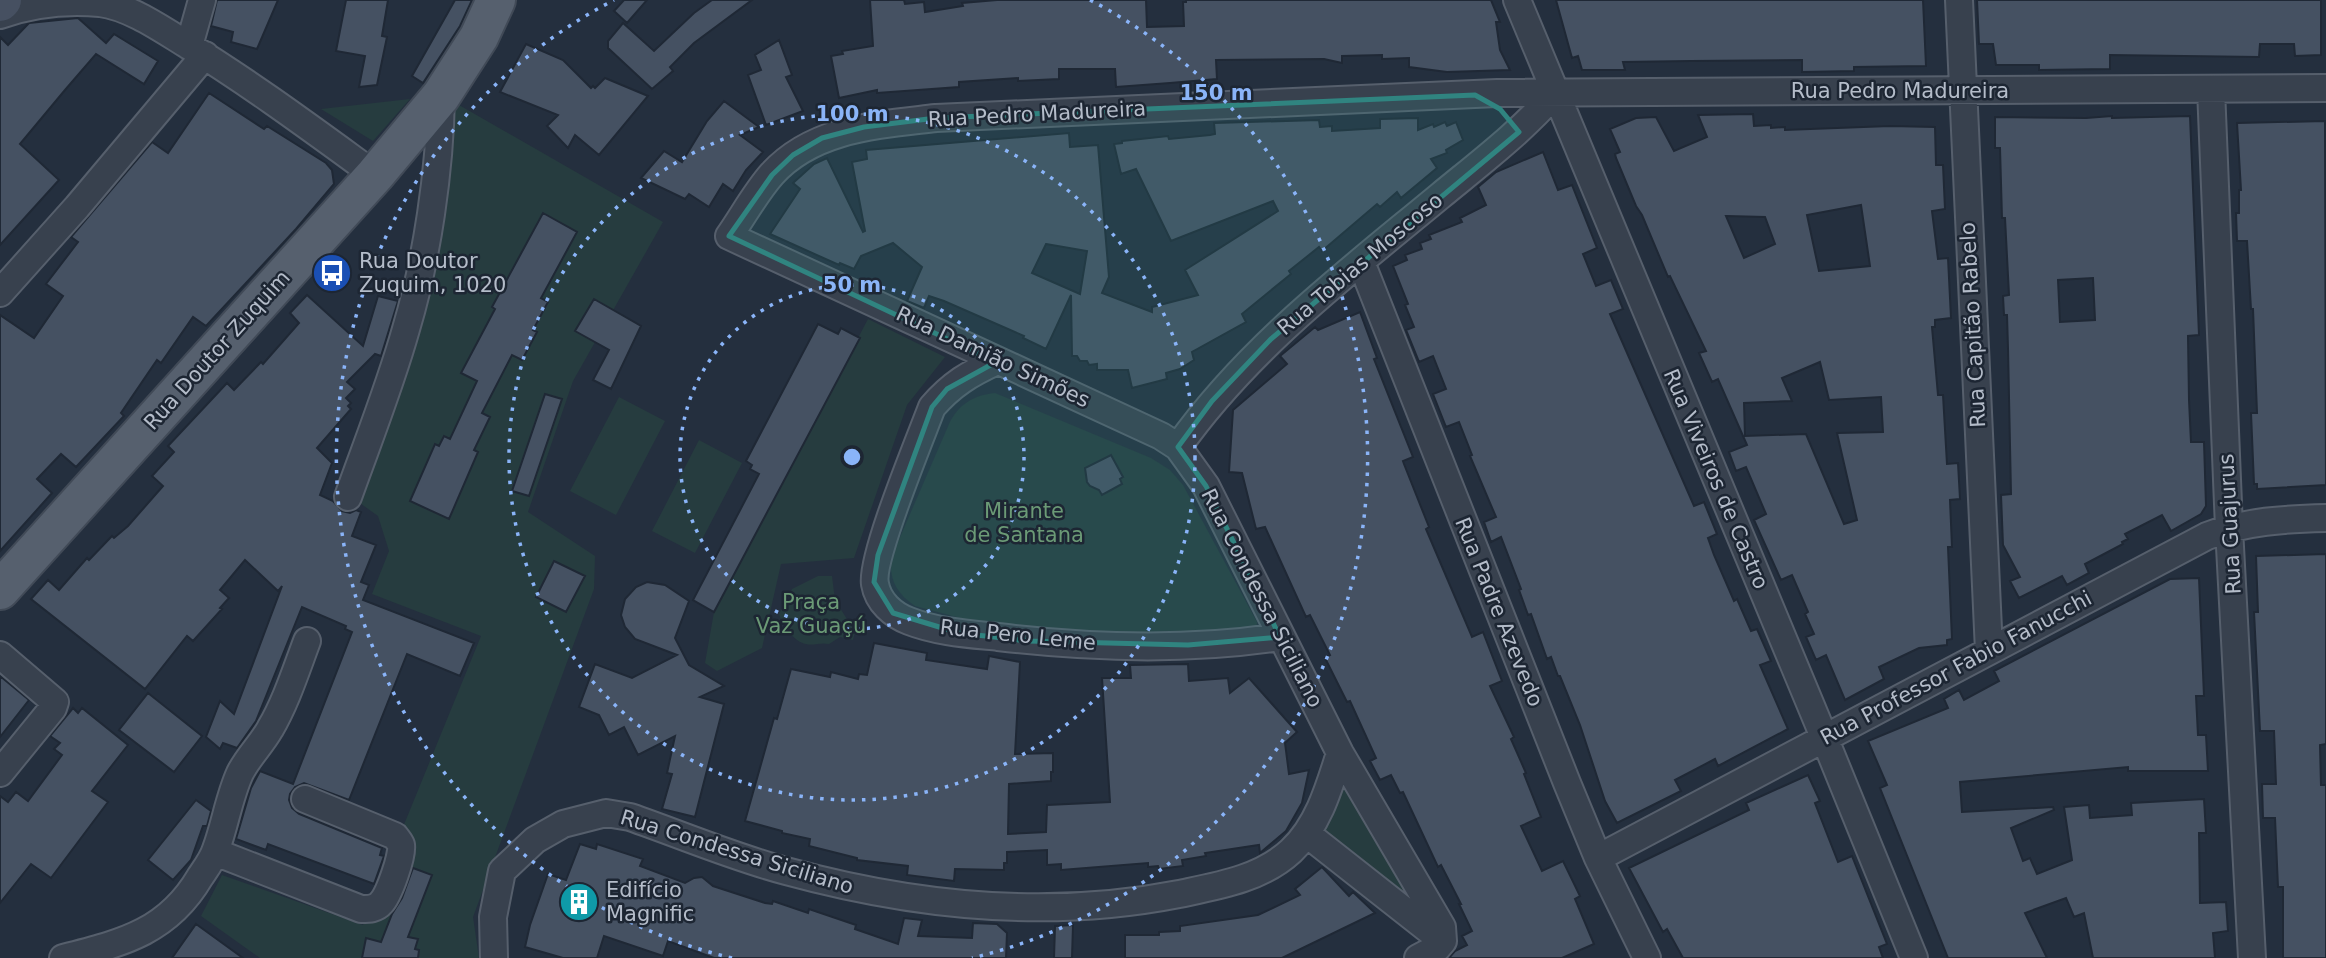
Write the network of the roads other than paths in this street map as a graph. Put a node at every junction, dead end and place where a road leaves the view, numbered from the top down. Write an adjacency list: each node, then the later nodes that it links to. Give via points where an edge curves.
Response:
1 (202, 0): 6 (street)
2 (496, 0): 12 (main road, Rua Doutor Zuquim, via 479,37)
3 (1517, 0): 10 (street, Rua Viveiros de Castro)
4 (1959, 0): 9 (street, Rua Capitão Rabelo)
5 (0, 15): 6 (street, via 71,1 102,3)
6 (197, 50): 14 (street); 17 (street, via 76,207)
7 (2326, 88): 8 (street, Rua Pedro Madureira)
8 (2211, 89): 9 (street, Rua Pedro Madureira); 22 (street, Rua Guajurus)
9 (1961, 90): 10 (street, Rua Pedro Madureira); 26 (street, Rua Capitão Rabelo)
10 (1555, 93): 11 (street, Rua Pedro Madureira); 13 (street, Rua Tobias Moscoso); 28 (street, Rua Viveiros de Castro)
11 (1475, 95): 13 (street, via 1500,108); 15 (street, Rua Pedro Madureira, via 936,118 864,127 822,138 793,155 772,175)
12 (441, 96): 14 (main road, Rua Doutor Zuquim); 20 (street, via 440,142 420,277 395,365)
13 (1519, 132): 16 (street, Rua Tobias Moscoso)
14 (375, 175): 23 (main road, Rua Doutor Zuquim)
15 (729, 236): 18 (street, Rua Damião Simões)
16 (1361, 261): 19 (street, Rua Tobias Moscoso, via 1271,339 1212,401); 34 (street, Rua Padre Azevedo)
17 (0, 293)
18 (997, 361): 19 (street, Rua Damião Simões); 24 (street, Rua Pero Leme, via 947,389 932,407 878,555 874,582 893,613 910,622 959,633 1028,641 1188,645)
19 (1178, 447): 24 (street, Rua Condessa Siciliano, via 1206,486)
20 (348, 497)
21 (2326, 518): 22 (street, Rua Professor Fabio Fanucchi)
22 (2230, 528): 26 (street, Rua Professor Fabio Fanucchi, via 2175,552); 41 (street, Rua Guajurus)
23 (0, 590)
24 (1280, 637): 29 (street, Rua Condessa Siciliano)
25 (307, 641): 33 (street, via 278,716 239,776)
26 (1989, 651): 28 (street, Rua Professor Fabio Fanucchi)
27 (0, 654): 30 (street, via 55,702)
28 (1824, 737): 34 (street, Rua Professor Fabio Fanucchi); 40 (street, Rua Viveiros de Castro)
29 (1340, 753): 32 (street, Rua Condessa Siciliano); 35 (street, Rua Condessa Siciliano, via 1442,927)
30 (0, 772)
31 (305, 799): 33 (street, via 395,836 401,854 380,904 361,909)
32 (1307, 834): 35 (street); 37 (street, Rua Condessa Siciliano, via 1270,867 1229,884 1141,900 1016,908 941,903 863,890 784,871 630,817 606,813 544,834 502,871 493,917)
33 (215, 852): 36 (street, via 195,886 149,929 121,943)
34 (1598, 858): 39 (street, Rua Padre Azevedo)
35 (1443, 942): 38 (street)
36 (63, 958)
37 (495, 958)
38 (1418, 958)
39 (1647, 958)
40 (1914, 958)
41 (2252, 958)

